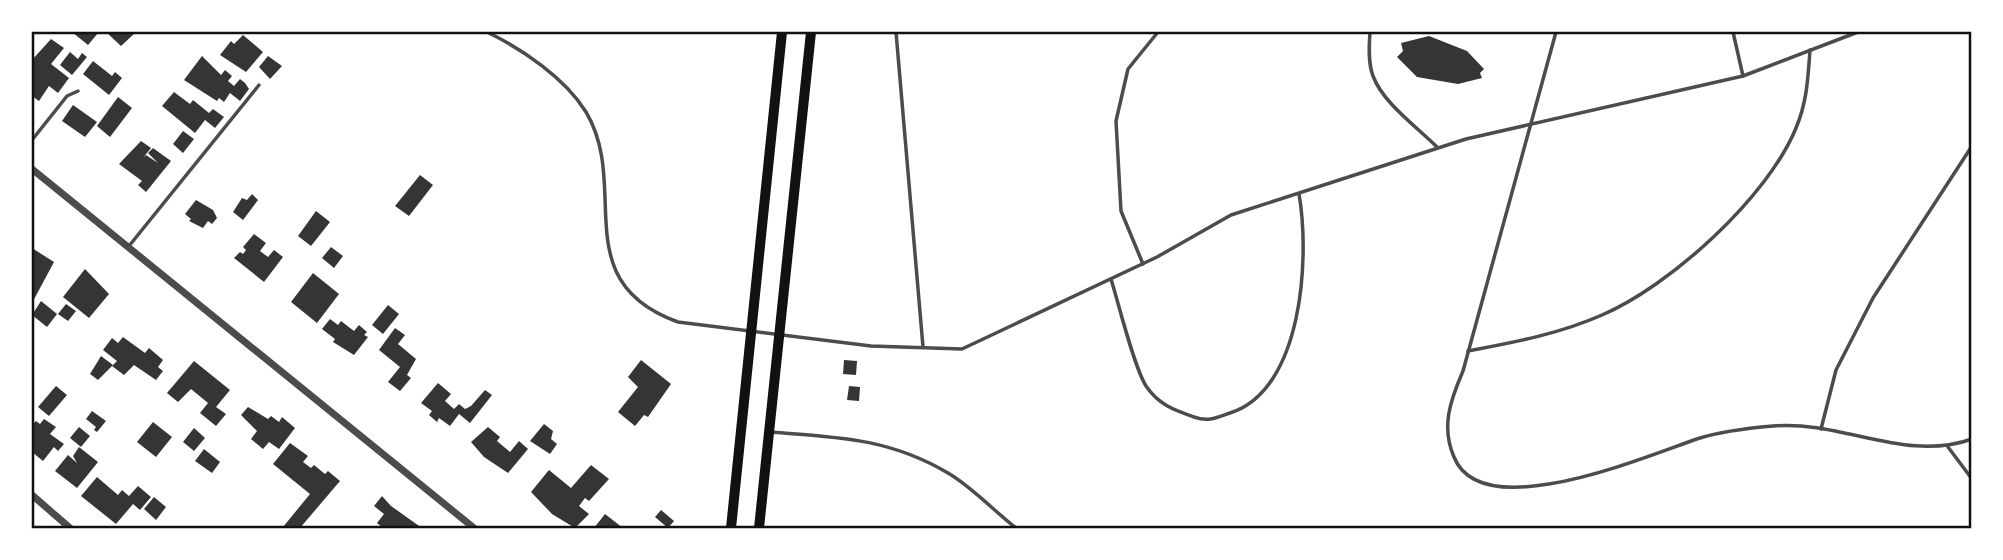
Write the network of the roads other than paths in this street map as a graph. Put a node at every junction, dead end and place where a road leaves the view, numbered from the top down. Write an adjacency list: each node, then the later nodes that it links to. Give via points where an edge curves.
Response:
1 (487, 32): 23 (lane, via 515,46 585,111 594,129 604,176 608,251 631,291 654,314 678,322)
2 (782, 32): 23 (main road)
3 (811, 32): 24 (main road)
4 (896, 32): 25 (lane)
5 (1158, 32): 21 (lane, via 1128,69 1116,121 1121,211)
6 (1370, 32): 17 (lane, via 1373,78)
7 (1556, 32): 14 (lane)
8 (1733, 32): 11 (lane)
9 (1858, 32): 10 (lane)
10 (1810, 50): 11 (lane); 26 (lane, via 1807,96 1795,131 1762,184 1720,233 1658,281 1605,314 1546,337)
11 (1743, 76): 14 (lane)
12 (258, 85): 20 (lane)
13 (78, 91): 15 (lane, via 67,96)
14 (1531, 124): 17 (lane); 26 (lane)
15 (32, 140)
16 (1972, 146): 27 (lane, via 1873,298 1836,370)
17 (1438, 148): 19 (lane)
18 (32, 169): 20 (street)
19 (1299, 194): 21 (lane, via 1231,215); 22 (lane, via 1305,227 1304,271 1287,351 1270,383 1243,409 1206,421 1164,407 1145,385)
20 (128, 247): 34 (street)
21 (1143, 264): 22 (lane)
22 (1111, 279): 25 (lane, via 962,349)
23 (753, 332): 24 (lane); 35 (main road)
24 (777, 334): 25 (lane, via 871,346); 28 (main road)
25 (923, 347)
26 (1468, 351): 27 (lane, via 1449,402 1447,440 1458,467 1468,477 1496,486 1548,486 1620,467 1703,437 1776,426)
27 (1821, 429): 30 (lane, via 1906,447)
28 (768, 432): 36 (main road); 37 (lane, via 878,442 916,456 951,474)
29 (1972, 439): 30 (lane)
30 (1948, 447): 31 (lane)
31 (1972, 479)
32 (32, 495): 33 (street)
33 (70, 528)
34 (474, 528)
35 (731, 528)
36 (760, 528)
37 (1016, 528)

